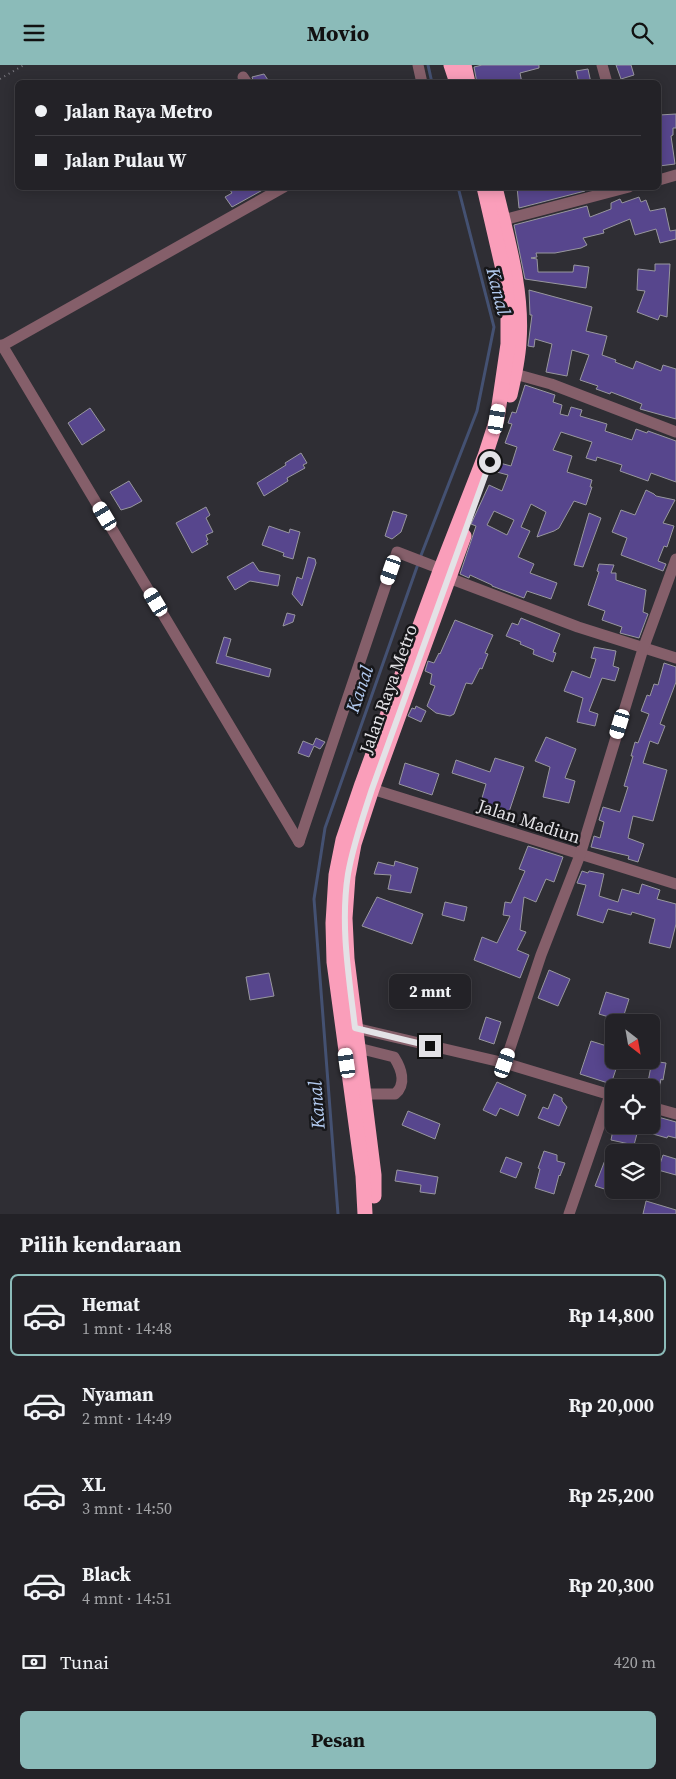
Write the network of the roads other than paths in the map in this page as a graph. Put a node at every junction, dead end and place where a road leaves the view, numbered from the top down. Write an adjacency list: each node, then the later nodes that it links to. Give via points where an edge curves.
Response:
1 (418, 65): 5 (street)
2 (451, 65): 6 (highway)
3 (464, 65): 7 (highway)
4 (602, 65): 8 (street)
5 (421, 80)
6 (456, 80)
7 (467, 80)
8 (606, 80)
9 (676, 175): 10 (street)
10 (661, 179)
11 (279, 190): 16 (street)
12 (485, 190): 20 (highway, via 505,278 508,344 497,419)
13 (496, 190): 15 (highway, Jalan Raya Metro)
14 (618, 190): 15 (street)
15 (503, 220): 17 (highway, Jalan Raya Metro, via 515,272 519,309)
16 (1, 346): 20 (street, via 299,841 397,552)
17 (515, 374): 18 (street, via 551,384); 20 (highway, Jalan Raya Metro, via 504,421)
18 (676, 432)
19 (676, 559): 21 (street)
20 (445, 573): 21 (street, via 578,627); 23 (highway, Jalan Raya Metro); 26 (highway, via 343,840 333,923 334,962)
21 (642, 649): 22 (street); 24 (street)
22 (676, 659)
23 (372, 789): 24 (street, Jalan Madiun); 26 (highway, Jalan Raya Metro, via 354,844 348,876 345,918)
24 (580, 855): 25 (street, Jalan Madiun); 28 (street, via 541,955)
25 (676, 884)
26 (349, 1028): 27 (highway); 28 (street)
27 (351, 1048): 29 (highway); 29 (street, via 394,1057 402,1072 401,1087 395,1094)
28 (505, 1063): 30 (street)
29 (357, 1094): 34 (highway); 35 (highway, via 374,1175)
30 (605, 1094)
31 (660, 1110): 32 (street)
32 (676, 1114)
33 (605, 1115): 36 (street)
34 (365, 1214)
35 (375, 1214)
36 (569, 1214)

